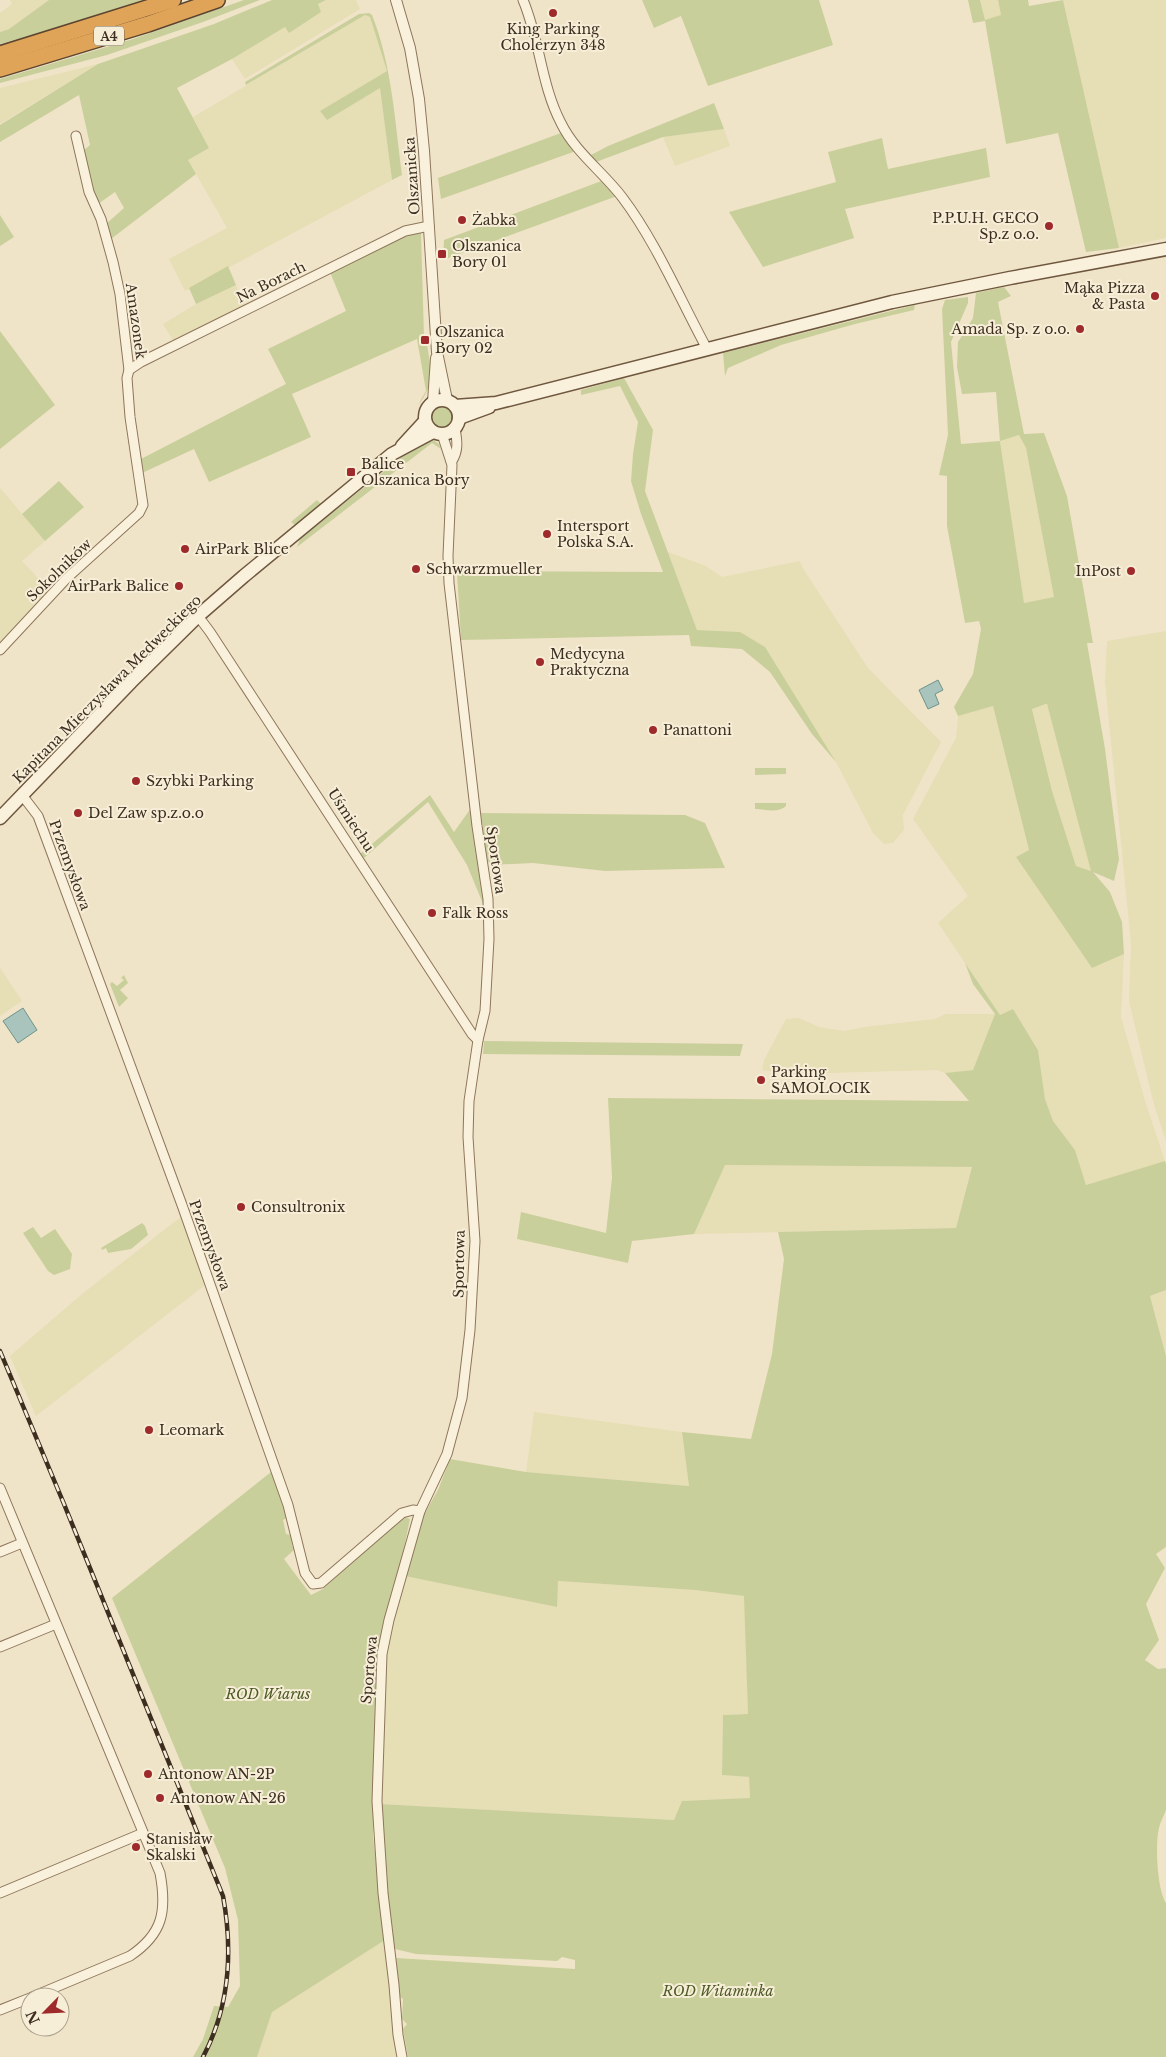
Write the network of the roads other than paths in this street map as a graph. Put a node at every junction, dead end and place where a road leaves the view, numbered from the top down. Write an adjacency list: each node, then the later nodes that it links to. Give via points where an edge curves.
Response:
1 (173, 0): 5 (highway, A4)
2 (217, 0): 6 (highway, A4)
3 (396, 0): 8 (street, Olszanicka, via 410,48 419,99)
4 (523, 0): 10 (street, via 550,98 560,122 635,217)
5 (0, 54)
6 (0, 69)
7 (76, 136): 12 (street, Amazonek, via 89,192 101,219 115,270)
8 (429, 226): 11 (street, Olszanicka); 12 (street, Na Borach, via 404,231)
9 (1166, 249): 10 (main road, via 892,302)
10 (707, 349): 15 (main road)
11 (438, 352): 13 (street, Olszanicka); 14 (street, Olszanicka)
12 (129, 370): 21 (street, Amazonek, via 130,417 143,505)
13 (433, 402): 14 (main road); 16 (main road, via 426,410)
14 (451, 403): 15 (main road); 17 (main road)
15 (496, 404): 17 (main road)
16 (425, 421): 18 (main road); 19 (main road, Kapitana Mieczysława Medweckiego)
17 (457, 423): 18 (main road); 20 (street, Sportowa, via 456,455)
18 (438, 433): 19 (main road, Kapitana Mieczysława Medweckiego); 20 (street, Sportowa)
19 (399, 450): 22 (main road, Kapitana Mieczysława Medweckiego)
20 (452, 461): 26 (street, Sportowa, via 449,583 488,899 485,1011)
21 (139, 513): 23 (street, Sokolników, via 67,578)
22 (198, 616): 24 (main road, Kapitana Mieczysława Medweckiego); 26 (street, Uśmiechu)
23 (0, 650)
24 (22, 795): 25 (main road, Kapitana Mieczysława Medweckiego); 28 (street, Przemysłowa, via 38,816 179,1198 288,1506 305,1573 314,1584 321,1583 402,1513)
25 (0, 818)
26 (478, 1040): 28 (street, Sportowa, via 469,1101 475,1241 466,1365 447,1454)
27 (0, 1488): 29 (street)
28 (420, 1511): 38 (street, Sportowa, via 389,1620 382,1654 379,1701 379,1837)
29 (22, 1542): 30 (street); 31 (street)
30 (0, 1552)
31 (56, 1624): 32 (street); 33 (street)
32 (0, 1647)
33 (143, 1833): 34 (street); 35 (street, via 160,1873 163,1891 164,1905 155,1933 130,1956)
34 (0, 1893)
35 (55, 1987)
36 (20, 2002): 37 (street)
37 (0, 2010)
38 (402, 2057)

